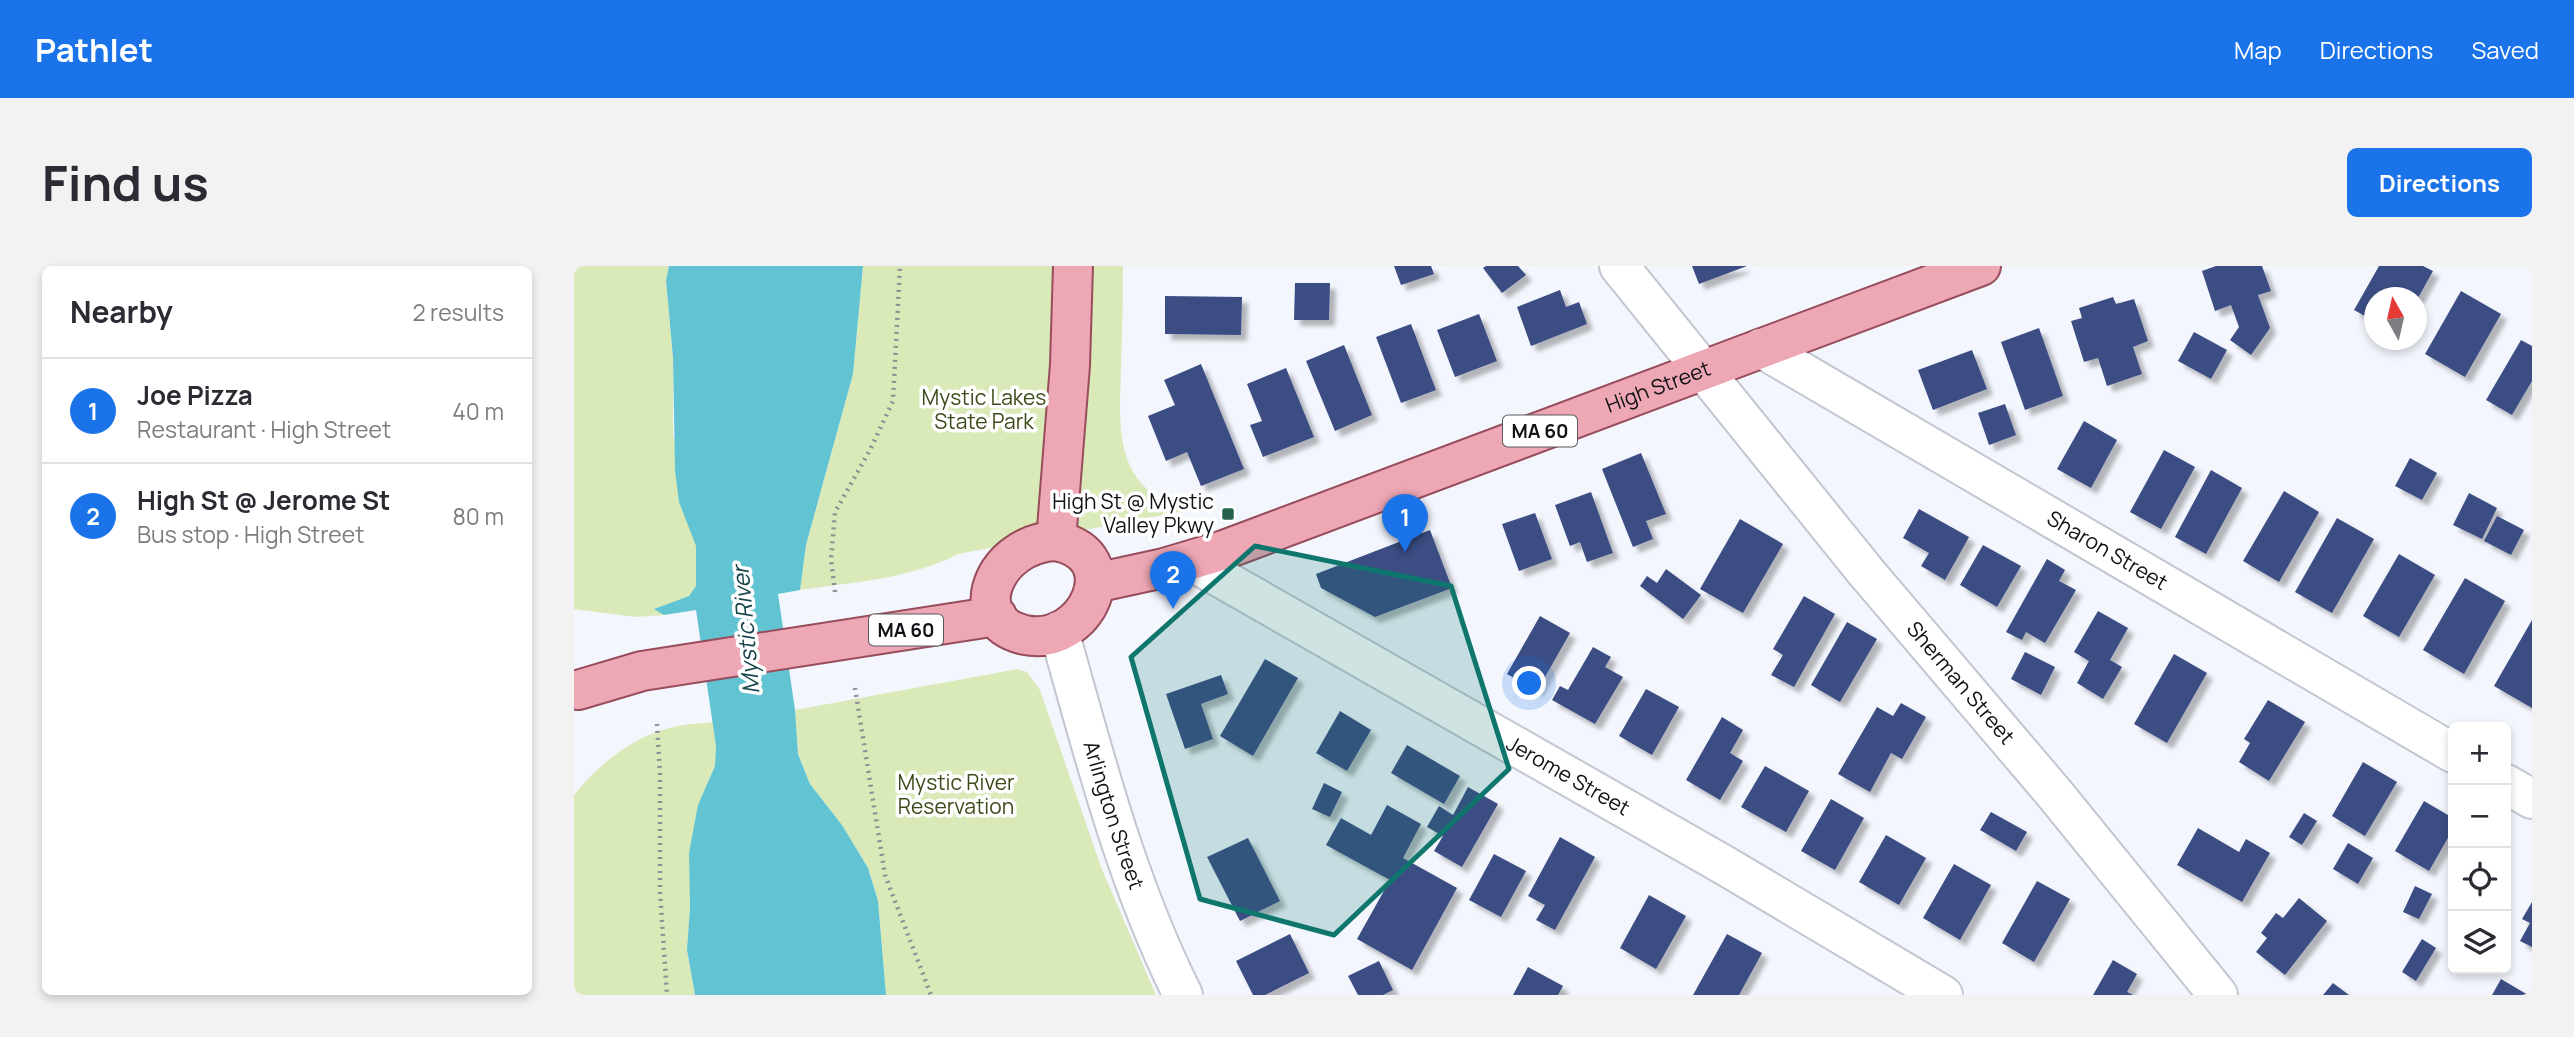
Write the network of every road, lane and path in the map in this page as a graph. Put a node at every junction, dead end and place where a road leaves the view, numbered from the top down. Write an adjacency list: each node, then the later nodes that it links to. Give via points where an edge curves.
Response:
1 (900, 266): 10 (path, via 892,401 835,512 831,560)
2 (1073, 266): 7 (main road)
3 (1619, 266): 6 (street, Sherman Street)
4 (1981, 266): 5 (main road, High Street / MA 60)
5 (1761, 348): 6 (main road, High Street / MA 60); 16 (street, Sharon Street)
6 (1703, 370): 8 (main road, High Street / MA 60); 23 (street, Sherman Street)
7 (1056, 541): 9 (main road, via 1080,551 1092,567); 11 (main road, via 1022,550 1003,565 991,592)
8 (1191, 561): 9 (main road, High Street / MA 60); 19 (street, Jerome Street, via 1724,865)
9 (1095, 583): 12 (main road, via 1086,611)
10 (835, 592)
11 (997, 616): 12 (main road, via 1013,631 1028,636); 14 (main road, MA 60, via 642,671)
12 (1059, 631): 22 (street, Arlington Street, via 1131,874)
13 (855, 688): 21 (path, via 885,875)
14 (575, 697)
15 (657, 724): 20 (path)
16 (2448, 750)
17 (2508, 785): 18 (street)
18 (2532, 799)
19 (1935, 993)
20 (667, 995)
21 (931, 995)
22 (1184, 995)
23 (2218, 995)

